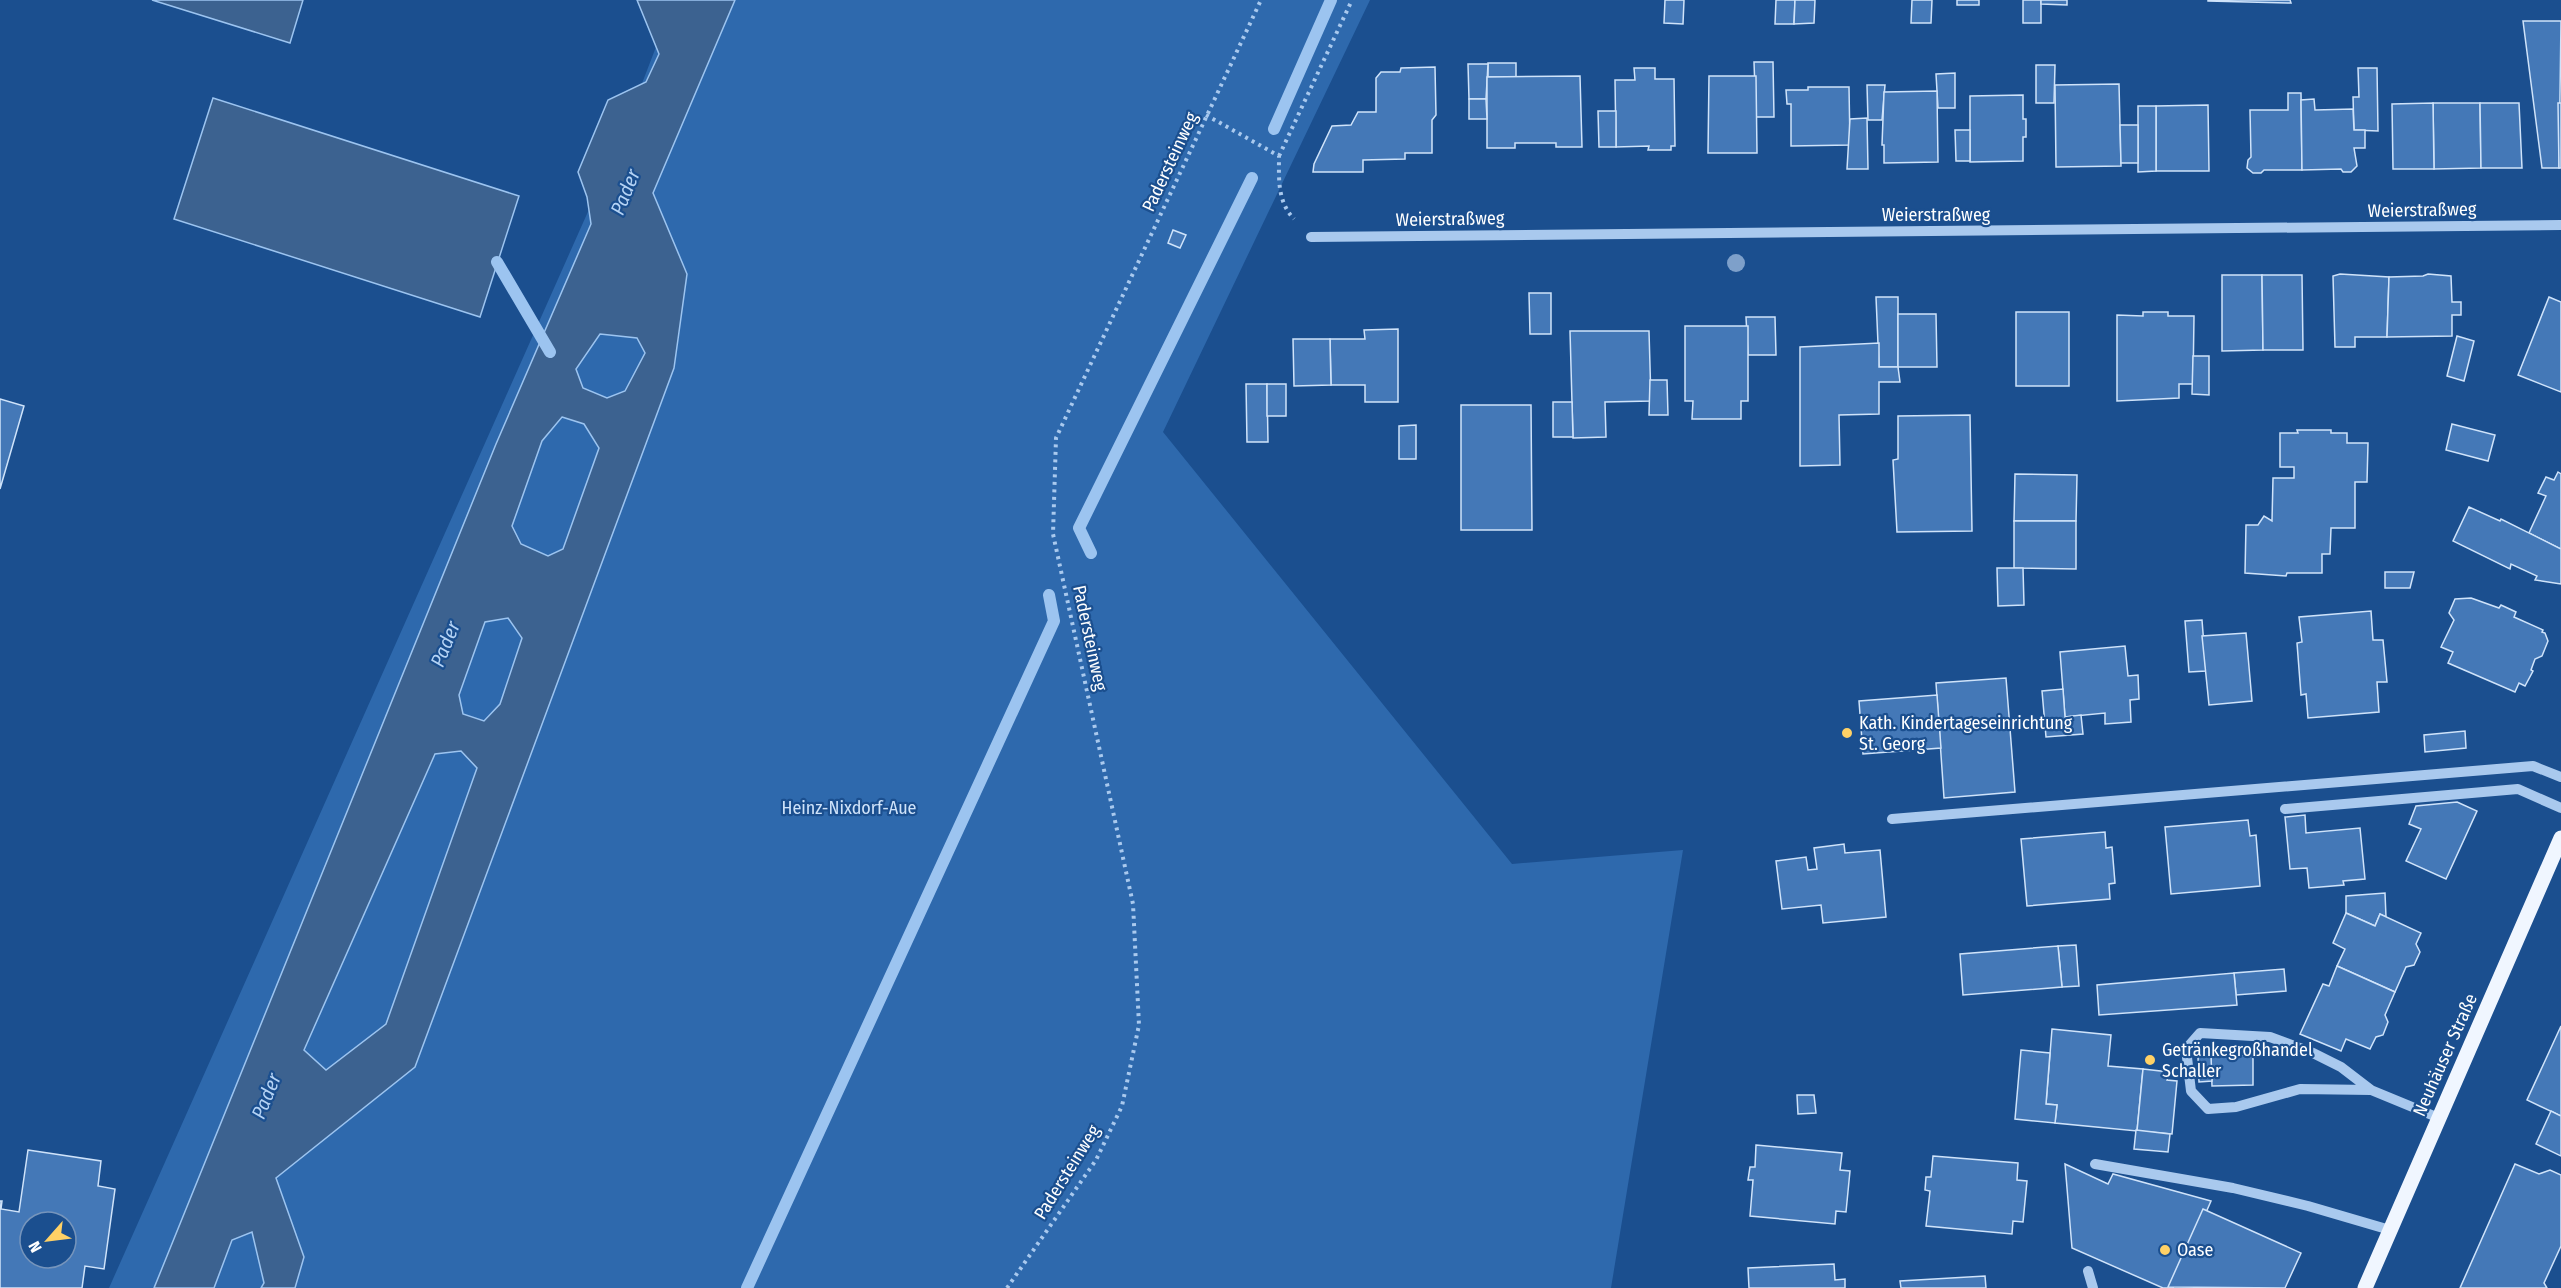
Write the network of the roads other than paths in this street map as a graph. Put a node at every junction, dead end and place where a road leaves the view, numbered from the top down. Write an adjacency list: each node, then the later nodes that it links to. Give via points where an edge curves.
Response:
1 (2561, 225): 2 (street, Weierstraßweg)
2 (1311, 237)
3 (2561, 777): 6 (street, via 2533,766)
4 (2561, 808): 5 (street, via 2518,789)
5 (2285, 809)
6 (1892, 819)
7 (2561, 838): 9 (main road, Neuhäuser Straße)
8 (2371, 1090): 8 (street, via 2341,1067 2270,1037 2200,1033 2186,1049 2191,1091 2208,1109 2236,1107 2300,1089); 9 (street)
9 (2439, 1118): 11 (main road, Neuhäuser Straße)
10 (2095, 1164): 11 (street, via 2233,1188)
11 (2390, 1230): 14 (main road, Neuhäuser Straße)
12 (2088, 1271): 13 (street)
13 (2093, 1288)
14 (2365, 1288)

